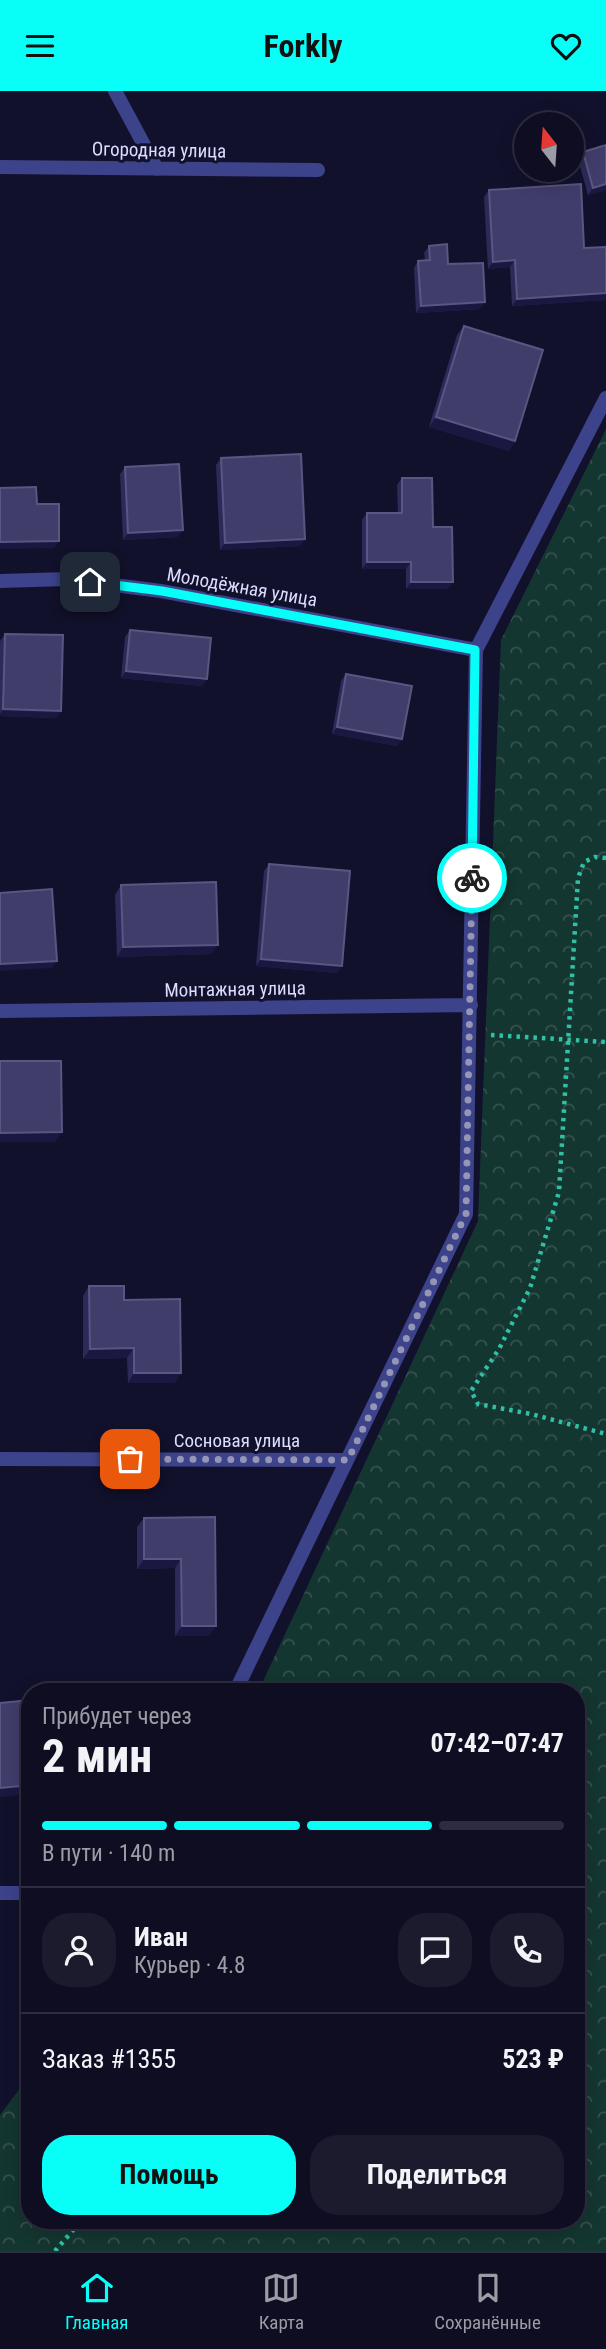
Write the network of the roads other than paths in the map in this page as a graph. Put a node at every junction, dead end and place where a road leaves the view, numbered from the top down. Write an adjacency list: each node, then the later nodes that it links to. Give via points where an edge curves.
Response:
1 (115, 91): 3 (street)
2 (0, 167): 3 (street, Огородная улица)
3 (157, 169): 4 (street, Огородная улица)
4 (318, 170)
5 (606, 398): 7 (street)
6 (0, 581): 7 (street, Молодёжная улица, via 67,579 162,591)
7 (475, 650): 8 (street)
8 (471, 1005): 9 (street, Монтажная улица); 11 (street, via 466,1214)
9 (0, 1011)
10 (0, 1459): 11 (street, Сосновая улица)
11 (348, 1460): 12 (street)
12 (239, 1683)
13 (0, 1893): 14 (street)
14 (21, 1893)

